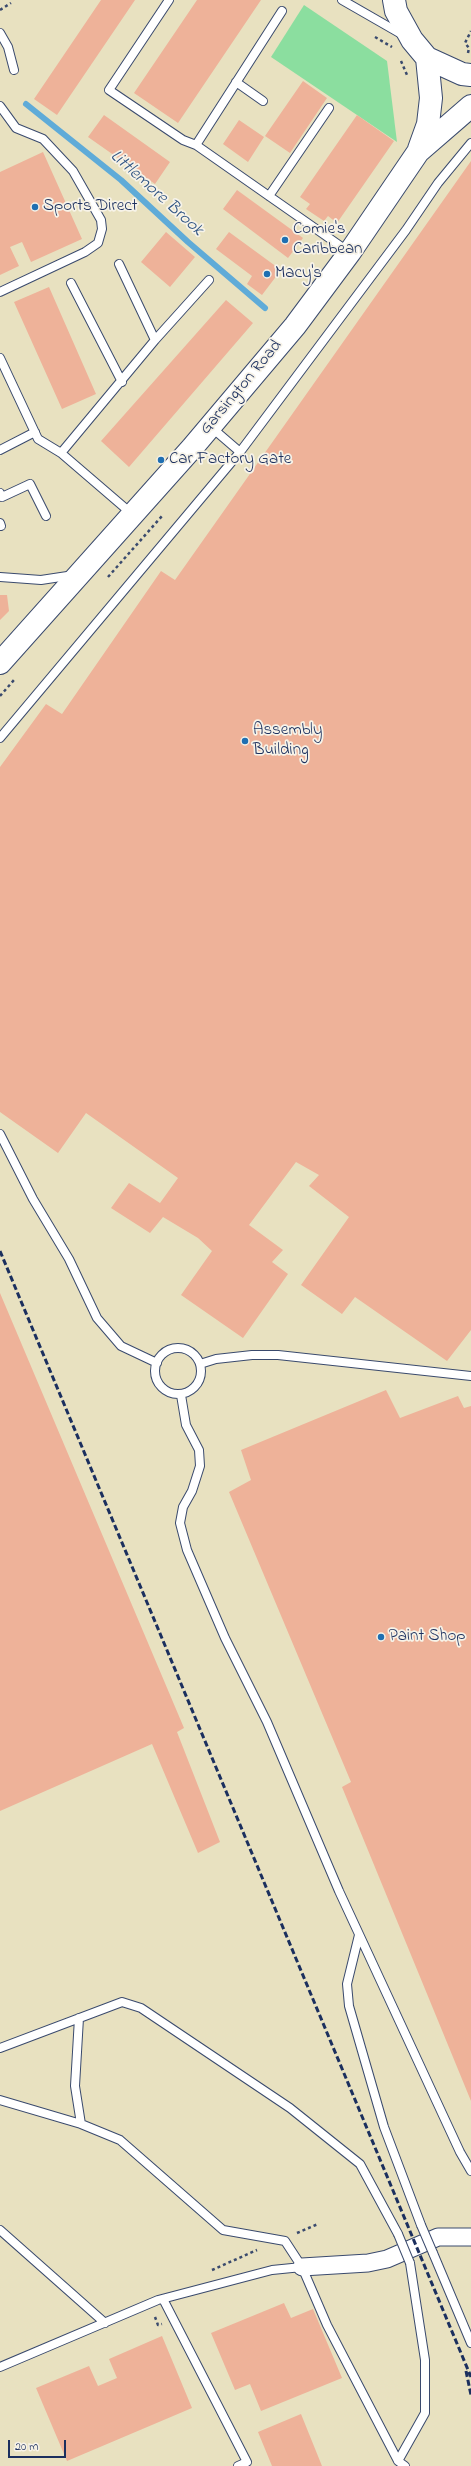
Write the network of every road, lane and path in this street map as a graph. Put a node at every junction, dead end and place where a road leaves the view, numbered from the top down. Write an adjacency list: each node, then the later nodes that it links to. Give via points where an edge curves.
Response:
1 (169, 0): 22 (lane, via 109,90 183,140)
2 (342, 0): 7 (lane)
3 (394, 0): 10 (main road)
4 (11, 4): 5 (path)
5 (0, 10)
6 (282, 11): 16 (lane)
7 (364, 13): 10 (lane); 10 (path, via 357,26 392,47)
8 (471, 31): 13 (path, via 465,43 469,48)
9 (0, 33): 14 (lane, via 8,47)
10 (404, 46): 12 (main road)
11 (400, 58): 15 (path)
12 (427, 58): 13 (main road, via 462,74); 23 (main road, via 431,98 428,124)
13 (469, 66)
14 (14, 70)
15 (407, 76)
16 (236, 82): 17 (lane); 22 (lane)
17 (263, 101)
18 (0, 106): 29 (lane, via 16,128 43,139 72,171 101,220 102,229 98,243 85,252)
19 (471, 106): 23 (main road)
20 (328, 108): 24 (lane)
21 (471, 143): 36 (lane, via 438,183)
22 (196, 145): 24 (lane)
23 (418, 152): 25 (main road, Garsington Road)
24 (269, 196): 25 (lane)
25 (350, 252): 33 (main road, Garsington Road, via 294,326)
26 (120, 264): 30 (lane)
27 (209, 280): 30 (lane)
28 (71, 283): 32 (lane)
29 (0, 292)
30 (156, 340): 32 (lane)
31 (0, 358): 34 (lane)
32 (122, 382): 37 (lane)
33 (210, 426): 36 (lane); 39 (main road, Garsington Road)
34 (35, 432): 35 (lane); 37 (lane, via 38,439)
35 (0, 450)
36 (240, 452): 44 (lane)
37 (62, 453): 39 (lane)
38 (1, 496): 40 (lane, via 30,484)
39 (132, 515): 41 (main road, Garsington Road)
40 (46, 516)
41 (79, 575): 42 (lane, via 41,580); 43 (main road, Garsington Road)
42 (0, 577)
43 (0, 663)
44 (0, 738)
45 (0, 1134): 46 (lane, via 33,1199 69,1259 97,1318 121,1346)
46 (157, 1362): 47 (lane, via 166,1352 179,1348 192,1353); 49 (lane, via 155,1374 160,1385 169,1393)
47 (200, 1364): 48 (lane, via 238,1356 278,1355); 49 (lane, via 202,1371 198,1384 187,1393)
48 (471, 1376)
49 (180, 1394): 50 (lane, via 188,1429 199,1450 200,1466 192,1491 183,1507 180,1523 187,1550 225,1638 267,1722)
50 (359, 1935): 55 (lane); 66 (lane, bridge, via 348,1984 349,2006 384,2127 421,2226)
51 (79, 2018): 52 (lane); 54 (lane, via 75,2086); 69 (lane, bridge, via 122,2002 141,2008 290,2108 360,2164 398,2234 410,2263 425,2360 425,2413)
52 (0, 2048)
53 (0, 2100): 54 (lane)
54 (81, 2124): 59 (lane, via 120,2140 223,2230)
55 (471, 2171)
56 (318, 2224): 59 (path)
57 (0, 2230): 64 (lane)
58 (471, 2237): 60 (street, via 438,2237 388,2259 368,2263)
59 (282, 2240): 60 (lane, via 285,2240); 61 (path)
60 (302, 2267): 62 (lane, via 272,2270); 69 (lane, via 327,2325)
61 (209, 2271)
62 (163, 2299): 63 (lane); 68 (lane)
63 (149, 2304): 64 (lane); 65 (path, via 158,2325)
64 (105, 2323): 67 (lane)
65 (166, 2323)
66 (471, 2343)
67 (0, 2368)
68 (248, 2464): 70 (lane)
69 (401, 2464)
70 (238, 2466)

